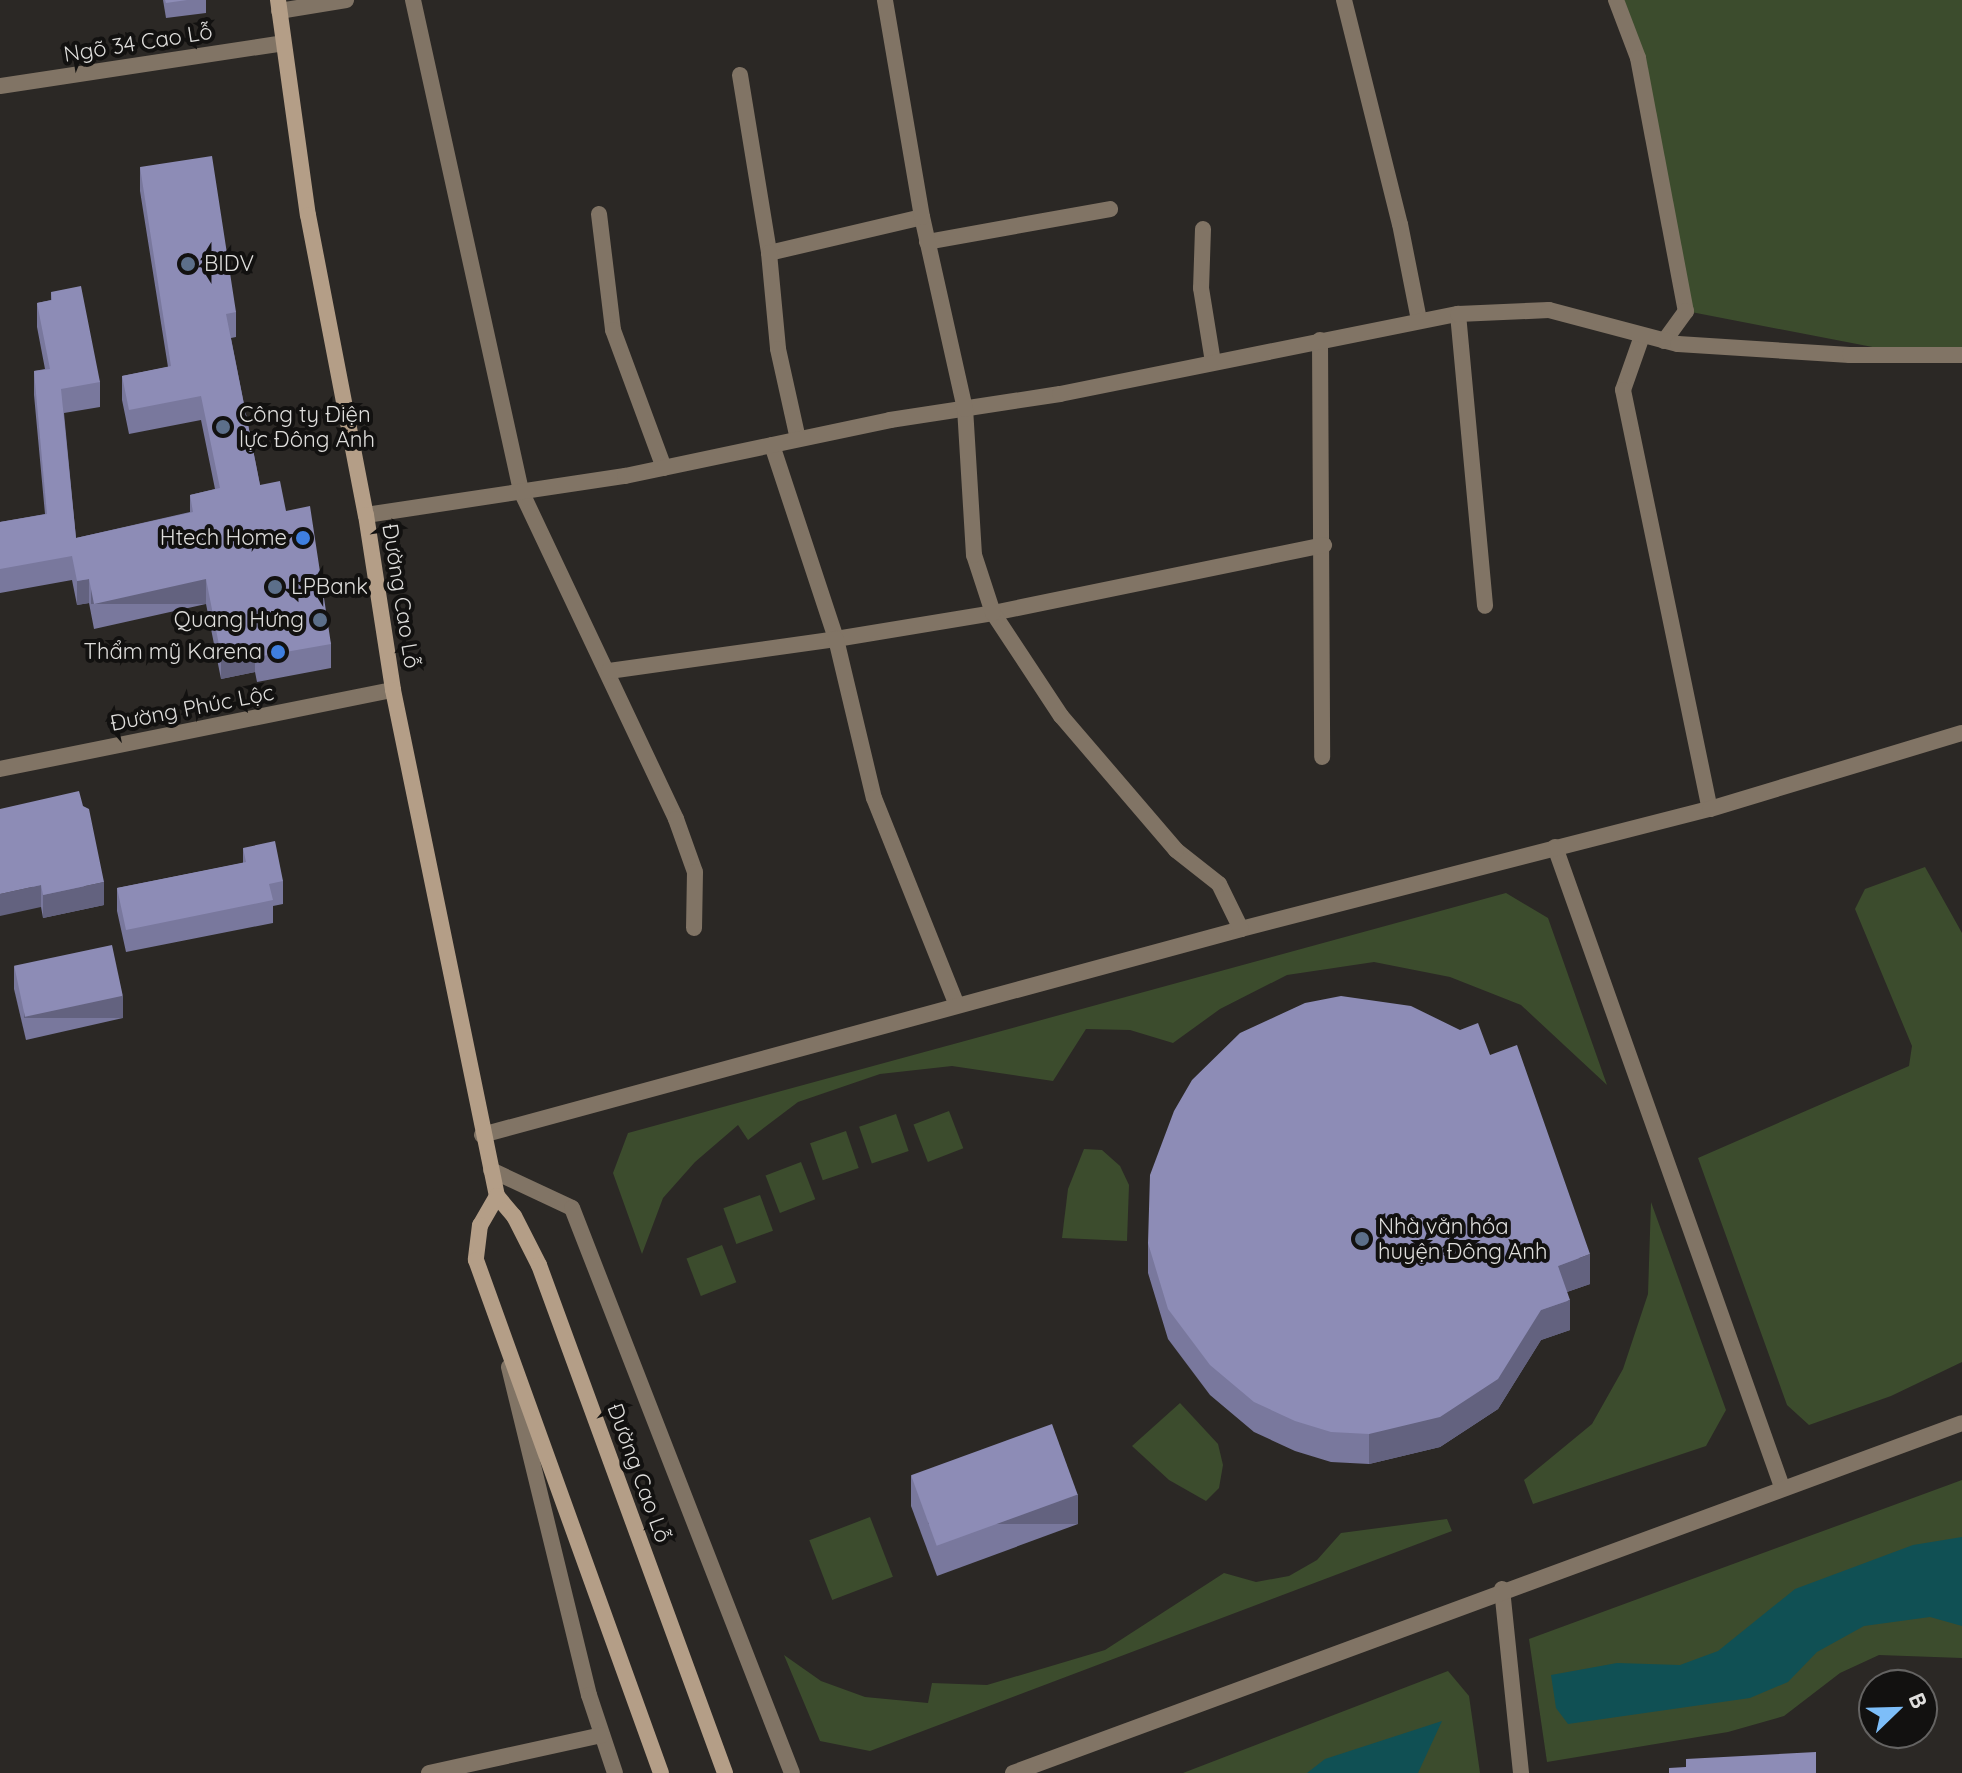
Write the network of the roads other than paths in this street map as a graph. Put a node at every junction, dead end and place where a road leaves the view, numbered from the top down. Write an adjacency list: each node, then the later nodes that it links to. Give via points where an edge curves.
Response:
1 (346, 0): 6 (street)
2 (413, 0): 27 (street)
3 (885, 0): 12 (street)
4 (1344, 0): 17 (street)
5 (1616, 0): 20 (street, via 1638,58 1686,311)
6 (279, 6): 7 (main road, Đường Cao Lỗ)
7 (283, 43): 9 (street, Ngõ 34 Cao Lỗ); 28 (main road, Đường Cao Lỗ, via 308,215)
8 (740, 75): 15 (street)
9 (0, 86)
10 (1110, 209): 14 (street)
11 (599, 214): 26 (street, via 613,330)
12 (922, 217): 14 (street); 15 (street)
13 (1203, 229): 22 (street, via 1201,288)
14 (927, 242): 23 (street)
15 (769, 253): 24 (street, via 778,349)
16 (1458, 314): 17 (street); 18 (street, via 1549,310); 30 (street)
17 (1419, 320): 19 (street)
18 (1642, 336): 20 (street); 38 (street, via 1623,390)
19 (1320, 340): 22 (street); 29 (street)
20 (1664, 341): 21 (street, via 1850,355)
21 (1962, 355)
22 (1213, 362): 23 (street)
23 (965, 409): 24 (street); 31 (street, via 974,555)
24 (798, 439): 25 (street)
25 (772, 445): 26 (street); 32 (street)
26 (664, 468): 27 (street)
27 (521, 491): 28 (street); 33 (street)
28 (366, 515): 34 (main road, Đường Cao Lỗ)
29 (1324, 545): 31 (street); 36 (street)
30 (1485, 606)
31 (993, 613): 32 (street); 41 (street, via 1061,716 1121,792 1176,850 1219,884)
32 (836, 639): 33 (street); 42 (street, via 874,798)
33 (609, 671): 40 (street, via 695,872)
34 (393, 690): 37 (street, Đường Phúc Lộc); 43 (main road, Đường Cao Lỗ)
35 (1962, 733): 38 (street)
36 (1322, 757)
37 (0, 769)
38 (1710, 809): 39 (street)
39 (1555, 847): 41 (street); 48 (street)
40 (694, 928)
41 (1241, 929): 42 (street)
42 (957, 1005): 43 (street)
43 (482, 1135): 44 (main road, Đường Cao Lỗ)
44 (491, 1170): 45 (main road, Đường Cao Lỗ); 55 (street, via 572,1208)
45 (497, 1196): 46 (main road, via 480,1225 476,1260); 54 (main road, Đường Cao Lỗ, via 514,1216 539,1265)
46 (503, 1342): 50 (street); 53 (main road)
47 (1962, 1423): 48 (street)
48 (1782, 1487): 49 (street)
49 (1502, 1589): 56 (street); 57 (street)
50 (602, 1735): 51 (street); 52 (street)
51 (429, 1773)
52 (615, 1773)
53 (661, 1773)
54 (725, 1773)
55 (792, 1773)
56 (1013, 1773)
57 (1521, 1773)

